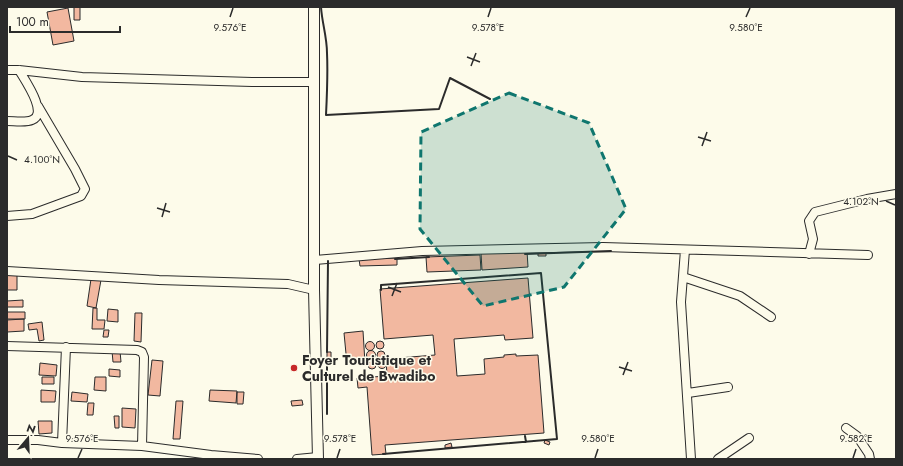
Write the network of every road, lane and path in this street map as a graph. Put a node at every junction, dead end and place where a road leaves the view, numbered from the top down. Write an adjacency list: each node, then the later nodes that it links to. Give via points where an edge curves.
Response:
1 (314, 7): 4 (main road)
2 (7, 70): 3 (street)
3 (19, 70): 4 (street, via 82,77); 5 (street)
4 (314, 82): 12 (main road)
5 (38, 106): 6 (street, via 36,118 32,120); 8 (street, via 85,189 81,196 32,214)
6 (7, 121)
7 (896, 194): 10 (street, via 815,212 809,221 813,239)
8 (7, 216)
9 (685, 250): 10 (street); 12 (street, via 603,247 422,251); 14 (street)
10 (809, 254): 11 (street)
11 (868, 255)
12 (315, 260): 15 (main road)
13 (7, 271): 15 (street, via 288,284)
14 (683, 277): 16 (street, via 740,296); 20 (street, via 681,302)
15 (314, 290): 26 (main road)
16 (771, 317)
17 (7, 346): 18 (street)
18 (66, 347): 24 (street); 25 (street, via 142,352)
19 (728, 387): 20 (street)
20 (688, 393): 29 (street)
21 (846, 428): 31 (street, via 857,436)
22 (749, 438): 30 (street)
23 (7, 440): 24 (street)
24 (62, 443): 25 (street)
25 (142, 446): 27 (street)
26 (318, 458): 28 (street)
27 (258, 459)
28 (297, 459)
29 (691, 459)
30 (718, 459)
31 (870, 459)

